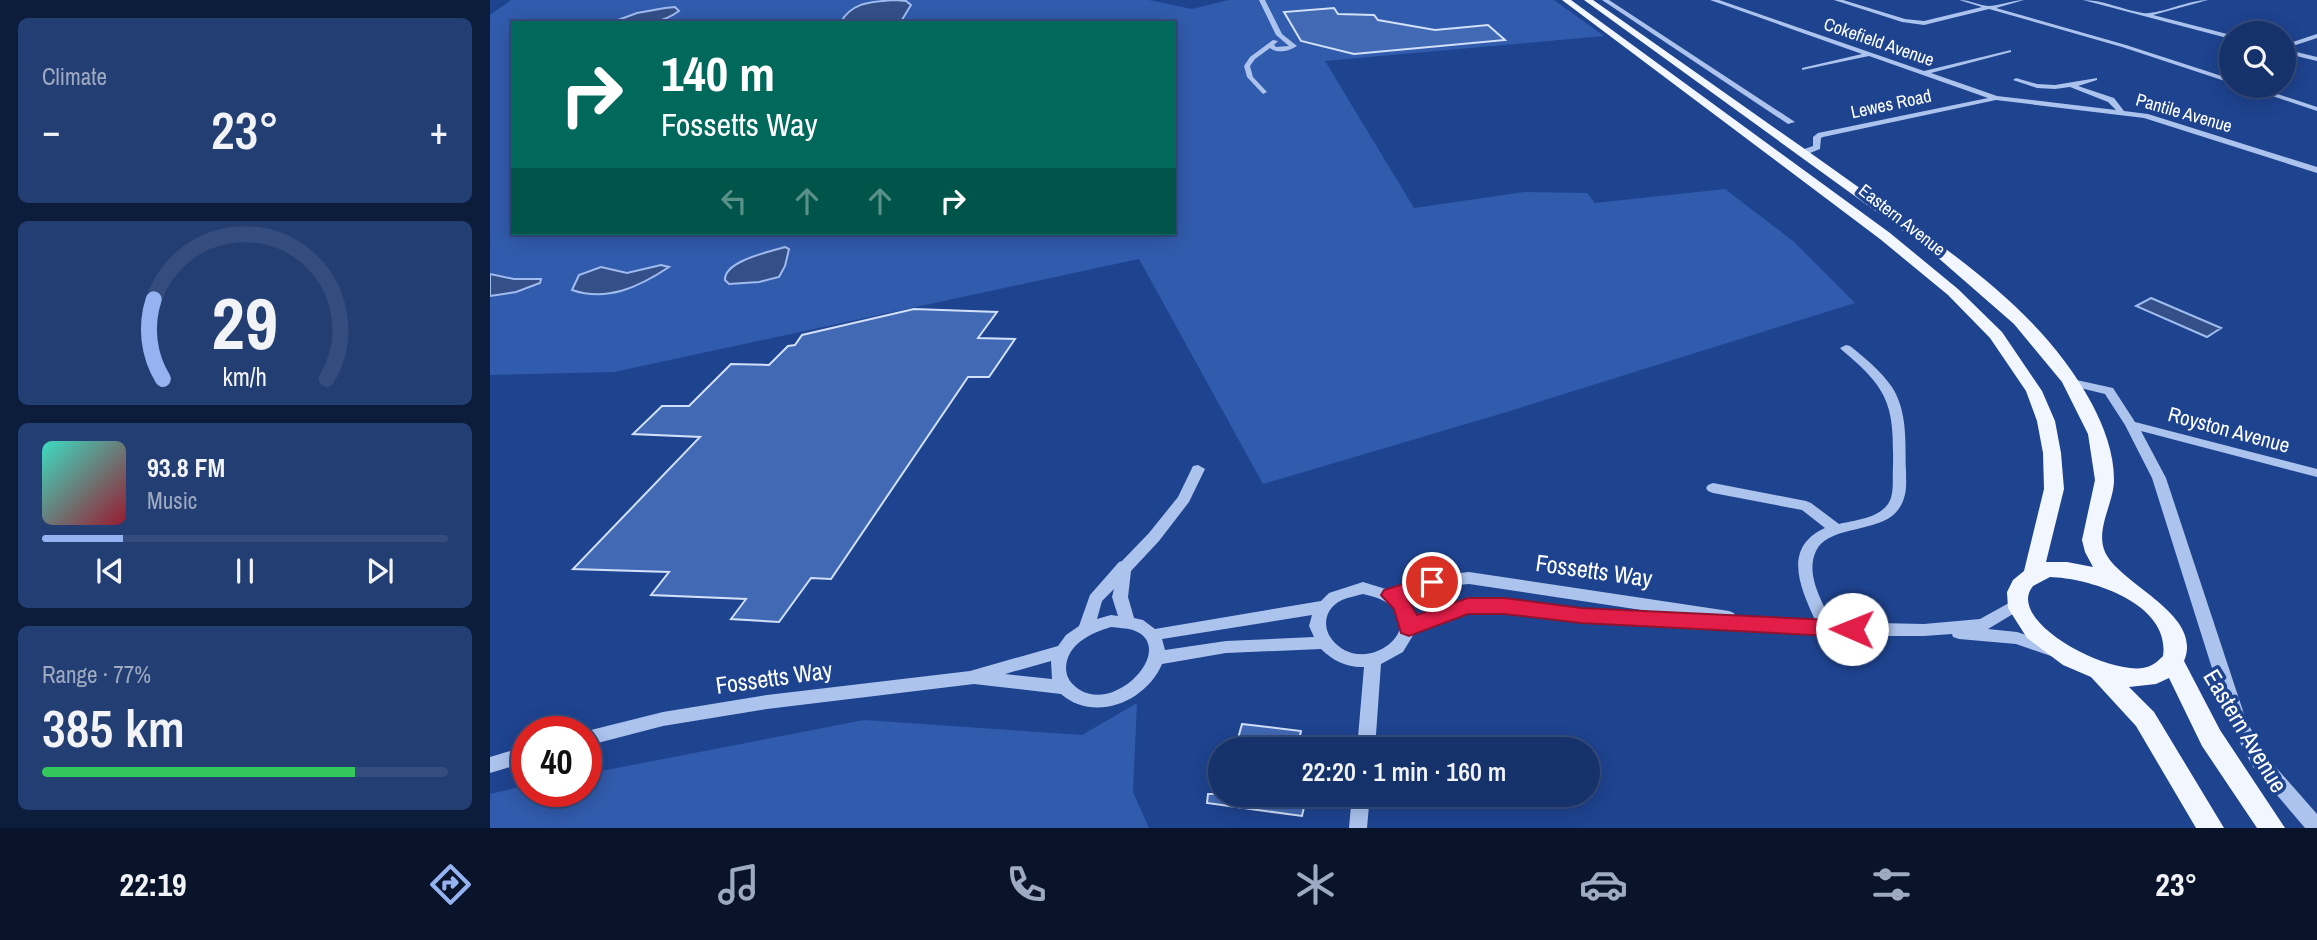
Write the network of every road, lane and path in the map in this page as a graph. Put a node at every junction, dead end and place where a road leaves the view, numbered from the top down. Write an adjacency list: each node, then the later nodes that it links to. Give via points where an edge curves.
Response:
1 (1262, 0): 14 (street)
2 (1566, 0): 44 (main road, Eastern Avenue, via 1885,236 1996,335 2034,391 2052,453 2054,489)
3 (1588, 0): 34 (main road, Eastern Avenue)
4 (1605, 0): 33 (street)
5 (1713, 0): 20 (street, Cokefield Avenue)
6 (1837, 0): 11 (street, via 1924,23)
7 (1962, 0): 11 (street)
8 (2021, 0): 11 (street)
9 (2086, 0): 12 (street)
10 (2204, 0): 12 (street)
11 (1990, 8): 24 (street)
12 (2146, 15): 13 (street)
13 (2219, 34)
14 (1279, 35): 17 (street); 17 (street, via 1294,46 1274,49)
15 (2317, 36): 16 (street)
16 (2296, 44)
17 (1271, 45): 28 (street, via 1247,66)
18 (2009, 51): 23 (street)
19 (2296, 53): 21 (street)
20 (1867, 55): 22 (street, via 1801,67); 23 (street, Cokefield Avenue)
21 (2317, 60)
22 (1812, 73)
23 (1922, 74): 29 (street, Cokefield Avenue)
24 (2219, 77)
25 (2095, 79): 27 (street)
26 (2017, 80): 27 (street, via 2041,88)
27 (2072, 86): 32 (street, via 2111,100)
28 (1263, 92)
29 (1997, 98): 32 (street, Pantile Avenue); 34 (street, Lewes Road, via 1821,135 1817,147)
30 (2284, 98): 31 (street)
31 (2317, 109)
32 (2121, 112): 35 (street, Pantile Avenue, via 2157,118)
33 (1791, 122)
34 (1802, 153): 37 (main road, Eastern Avenue, via 1988,290 2048,349)
35 (2317, 170)
36 (1846, 348): 42 (street, via 1883,381 1900,416 1900,491 1896,504 1879,519)
37 (2072, 383): 38 (street, Eastern Avenue, via 2109,391); 45 (main road, Eastern Avenue, via 2087,408 2101,454 2104,491 2091,536 2094,549)
38 (2131, 425): 40 (street, Royston Avenue); 73 (street, Eastern Avenue, via 2160,478 2238,722 2259,761)
39 (1198, 469): 43 (street, via 1184,499)
40 (2317, 473)
41 (1713, 488): 42 (street, via 1806,506)
42 (1837, 530): 53 (street, via 1819,537 1810,547 1805,567)
43 (1125, 565): 49 (street, via 1120,597); 52 (street, via 1095,599)
44 (2034, 573): 45 (main road, Eastern Avenue, via 2079,571); 47 (main road, Eastern Avenue, via 2020,587)
45 (2124, 587): 61 (main road, Eastern Avenue, via 2168,625 2176,653)
46 (1391, 595): 48 (street, Fossetts Way, via 1363,588 1334,597); 50 (street, via 1402,604); 51 (street, Fossetts Way, via 1424,583 1469,578)
47 (2018, 604): 54 (street, Fossetts Way, via 1983,625); 58 (main road, Eastern Avenue, via 2034,631)
48 (1324, 606): 55 (street, Fossetts Way, via 1280,617 1197,624); 56 (street, via 1317,631)
49 (1127, 621): 52 (street, Fossetts Way); 55 (street)
50 (1409, 628): 51 (street, Fossetts Way, via 1468,606 1504,606); 60 (street, Fossetts Way, via 1390,653)
51 (1791, 628): 53 (street, Fossetts Way)
52 (1086, 629): 57 (street, Fossetts Way)
53 (1827, 629): 54 (street, Fossetts Way)
54 (1924, 629): 58 (street, Fossetts Way, via 2017,638)
55 (1154, 635): 59 (street)
56 (1322, 643): 59 (street, via 1226,647); 60 (street, via 1344,658)
57 (1062, 651): 63 (street, Fossetts Way); 64 (street, via 1057,665)
58 (2058, 652): 62 (main road, Eastern Avenue)
59 (1158, 658): 64 (street, Fossetts Way, via 1143,683 1118,698 1089,701)
60 (1373, 659): 66 (street)
61 (2173, 662): 62 (main road, Eastern Avenue, via 2151,675); 72 (main road, Eastern Avenue, via 2207,731)
62 (2100, 672): 71 (main road, Eastern Avenue, via 2145,719)
63 (970, 678): 64 (street, Fossetts Way); 65 (street, Fossetts Way, via 767,702)
64 (1062, 687)
65 (602, 734)
66 (1367, 737)
67 (511, 759): 68 (street)
68 (490, 765)
69 (1360, 807): 70 (street)
70 (1358, 828)
71 (2211, 828)
72 (2272, 828)
73 (2317, 828)

